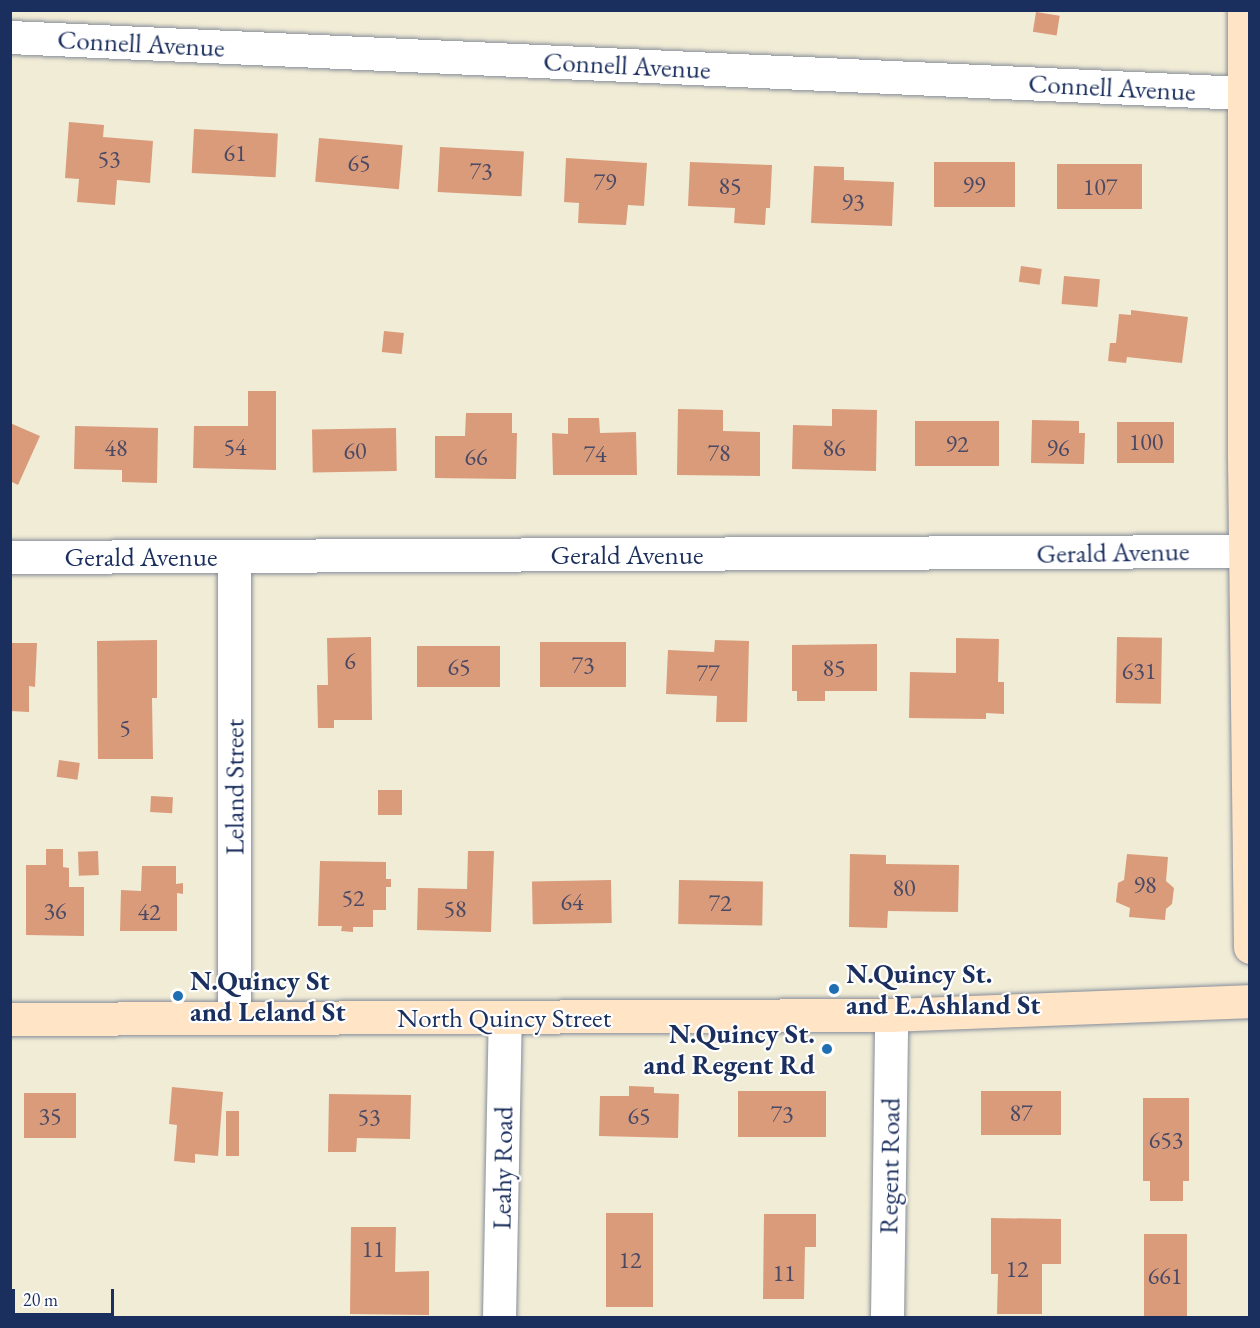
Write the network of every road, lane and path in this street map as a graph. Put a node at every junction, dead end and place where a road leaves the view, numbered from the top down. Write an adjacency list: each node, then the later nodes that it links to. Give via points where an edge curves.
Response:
1 (1244, 10): 3 (main road)
2 (10, 37): 3 (street, Connell Avenue)
3 (1243, 93): 4 (main road)
4 (1247, 457): 5 (main road)
5 (1244, 550): 6 (street, Gerald Avenue); 8 (main road)
6 (234, 556): 7 (street, Gerald Avenue); 11 (street, Leland Street)
7 (10, 557)
8 (1250, 947)
9 (1250, 1001): 10 (main road, North Quincy Street)
10 (891, 1016): 12 (main road, North Quincy Street); 15 (street, Regent Road)
11 (234, 1018): 12 (main road, North Quincy Street); 13 (main road, North Quincy Street)
12 (505, 1018): 14 (street, Leahy Road)
13 (10, 1019)
14 (499, 1317)
15 (887, 1317)

